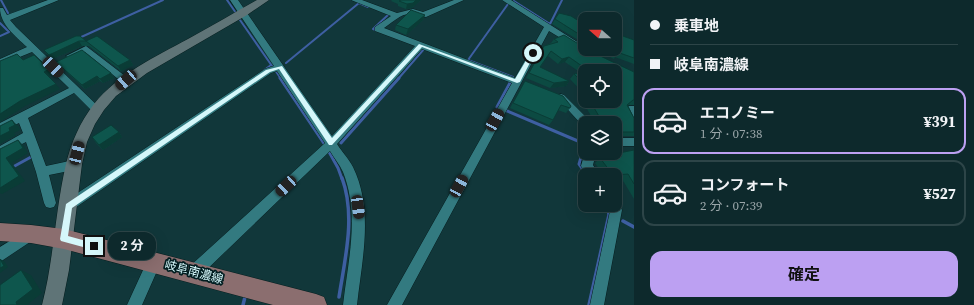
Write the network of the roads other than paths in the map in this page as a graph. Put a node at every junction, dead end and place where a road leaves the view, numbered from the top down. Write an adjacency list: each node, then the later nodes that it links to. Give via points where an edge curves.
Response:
1 (55, 0): 7 (street)
2 (234, 0): 8 (street)
3 (264, 0): 8 (street)
4 (355, 0): 9 (street)
5 (460, 0): 9 (street, via 423,15 413,12)
6 (506, 0): 10 (street)
7 (2, 13): 13 (street, via 13,29)
8 (243, 13): 16 (street); 17 (street)
9 (397, 15): 11 (street, via 378,29)
10 (548, 26): 12 (street); 18 (street)
11 (421, 45): 18 (street); 31 (street)
12 (578, 45)
13 (33, 48): 14 (street); 15 (street)
14 (0, 62)
15 (58, 62): 17 (street, via 86,49); 20 (street)
16 (280, 67): 31 (street); 36 (street, via 268,71)
17 (126, 80): 22 (street)
18 (517, 81): 19 (street); 48 (street)
19 (530, 85)
20 (75, 89): 22 (street); 24 (street)
21 (550, 93): 25 (street, via 563,98)
22 (97, 110): 33 (street, via 80,140)
23 (634, 110): 26 (street, via 629,110)
24 (22, 116): 27 (street); 28 (street)
25 (580, 116)
26 (634, 118)
27 (0, 128)
28 (29, 135): 32 (street); 34 (street)
29 (622, 142): 30 (street)
30 (634, 142)
31 (332, 143): 43 (street); 47 (street, via 348,169 356,194 360,220)
32 (0, 151)
33 (74, 165): 34 (street); 36 (street)
34 (42, 172): 35 (street)
35 (50, 203)
36 (68, 206): 40 (street)
37 (616, 212): 49 (street)
38 (31, 234): 39 (main road, 岐阜南濃線); 40 (main road, 岐阜南濃線); 41 (street)
39 (3, 235)
40 (64, 239): 42 (main road, 岐阜南濃線); 44 (street)
41 (0, 255)
42 (154, 262): 43 (main road, 岐阜南濃線); 45 (street)
43 (194, 272): 46 (main road, 岐阜南濃線)
44 (52, 305)
45 (134, 305)
46 (316, 305)
47 (350, 305)
48 (394, 305)
49 (597, 305)

